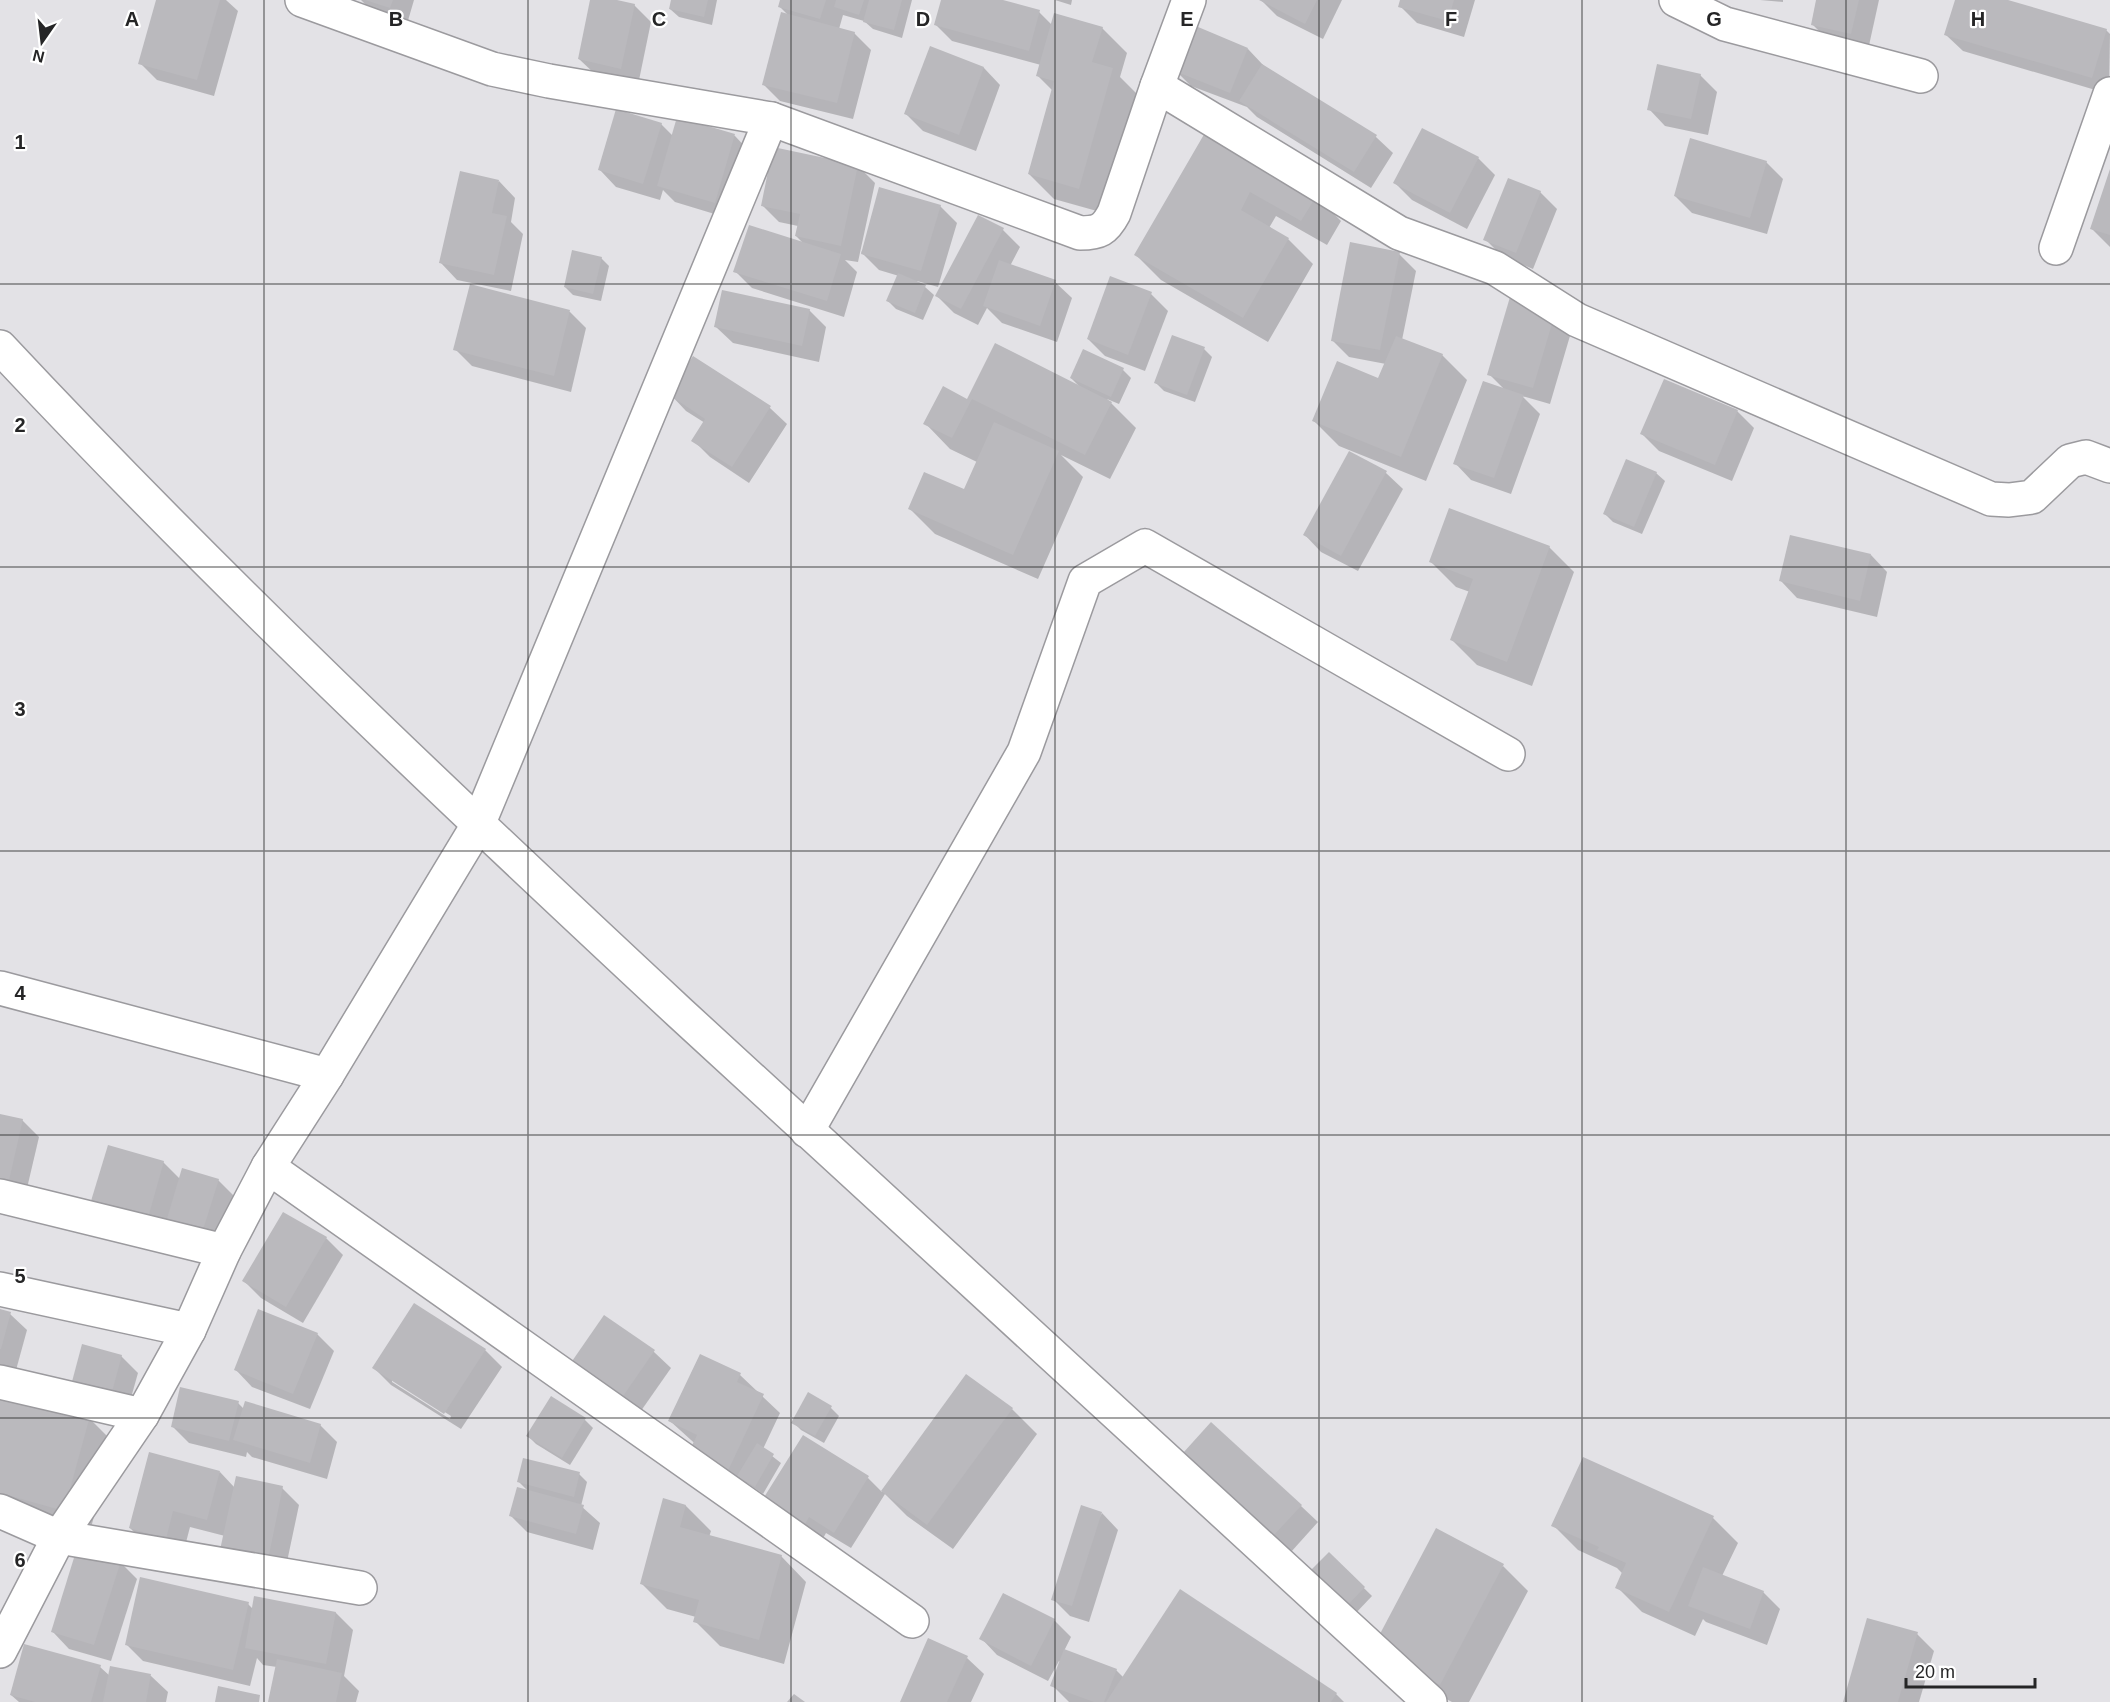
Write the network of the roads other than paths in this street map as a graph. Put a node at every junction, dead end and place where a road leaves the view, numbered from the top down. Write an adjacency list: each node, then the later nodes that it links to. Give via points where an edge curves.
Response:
1 (302, 0): 7 (street, via 492,69)
2 (1189, 0): 5 (street)
3 (1676, 0): 4 (street, via 1725,24)
4 (1921, 76)
5 (1157, 86): 7 (street, via 1114,213 1096,233 1080,233); 10 (street, via 1399,233 1495,268 1577,320 1991,499 2032,497 2070,461 2086,457)
6 (2110, 94): 8 (street)
7 (771, 119): 12 (street)
8 (2056, 248)
9 (0, 347): 12 (street, via 280,633)
10 (2110, 466)
11 (1508, 754): 15 (street, via 1145,546 1085,581 1024,752)
12 (478, 825): 14 (street); 15 (street)
13 (0, 988): 14 (street)
14 (327, 1075): 16 (street)
15 (807, 1131): 28 (street)
16 (268, 1167): 18 (street); 26 (street)
17 (0, 1196): 18 (street)
18 (224, 1251): 20 (street)
19 (0, 1289): 20 (street)
20 (189, 1330): 22 (street)
21 (0, 1382): 22 (street)
22 (142, 1415): 24 (street)
23 (0, 1511): 24 (street)
24 (59, 1537): 25 (street); 27 (street)
25 (360, 1588)
26 (912, 1621)
27 (0, 1651)
28 (1430, 1702)

